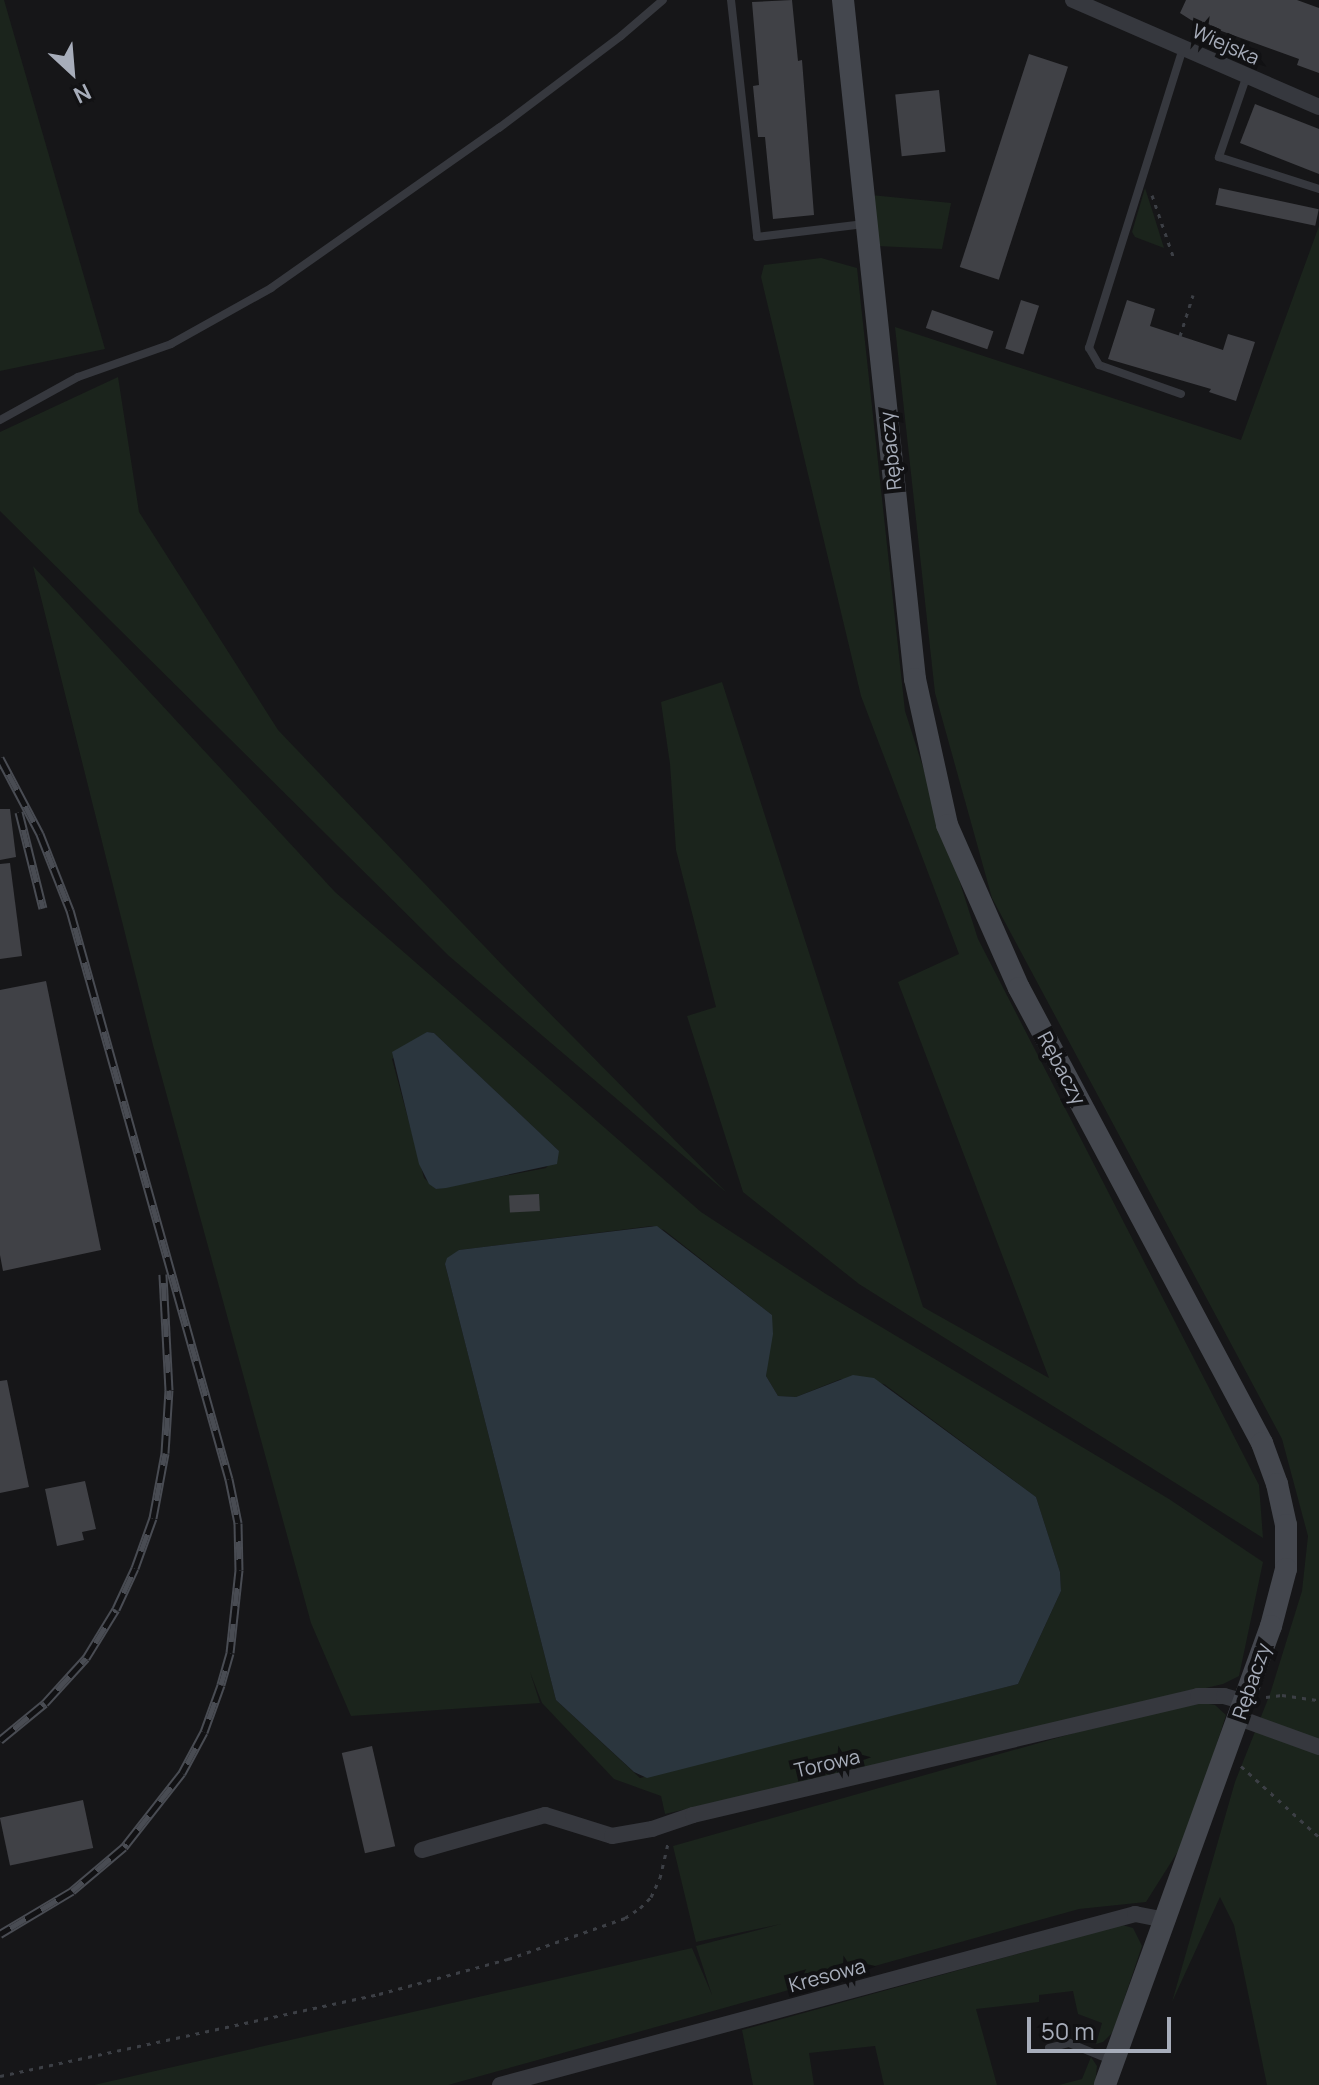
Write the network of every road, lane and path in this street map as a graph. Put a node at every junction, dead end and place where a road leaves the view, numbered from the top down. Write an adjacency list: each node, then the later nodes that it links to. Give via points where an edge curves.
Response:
1 (663, 0): 15 (lane, via 499,128 271,288 171,344 78,377)
2 (731, 0): 10 (lane, via 757,237)
3 (843, 0): 10 (street, Rębaczy)
4 (1073, 0): 5 (street, Wiejska)
5 (1184, 47): 6 (street, Wiejska); 8 (lane)
6 (1247, 75): 7 (street, Wiejska); 9 (lane, via 1219,157)
7 (1319, 107)
8 (1142, 181): 11 (path, via 1147,181); 14 (lane, via 1089,348 1099,365)
9 (1319, 189)
10 (865, 223): 17 (street, Rębaczy, via 915,679 947,825 1019,988 1262,1443 1277,1484 1286,1525 1286,1569)
11 (1173, 256)
12 (1193, 295): 13 (path)
13 (1180, 336)
14 (1181, 394)
15 (0, 420)
16 (1319, 1700): 17 (path, via 1282,1695)
17 (1247, 1706): 18 (street, Torowa); 19 (street, Rębaczy); 20 (street, Torowa, via 1224,1696 1198,1696)
18 (1319, 1747)
19 (1226, 1753): 21 (path); 23 (street, Rębaczy)
20 (669, 1824): 22 (street, Torowa, via 612,1836 545,1815); 26 (path, via 656,1887 625,1918 435,1981)
21 (1319, 1837)
22 (422, 1850)
23 (1167, 1920): 25 (street, Rębaczy); 27 (street, Kresowa, via 1135,1914)
24 (1049, 2048): 25 (lane, via 1069,2043)
25 (1114, 2061): 28 (street, Rębaczy)
26 (0, 2076)
27 (500, 2085)
28 (1105, 2085)

